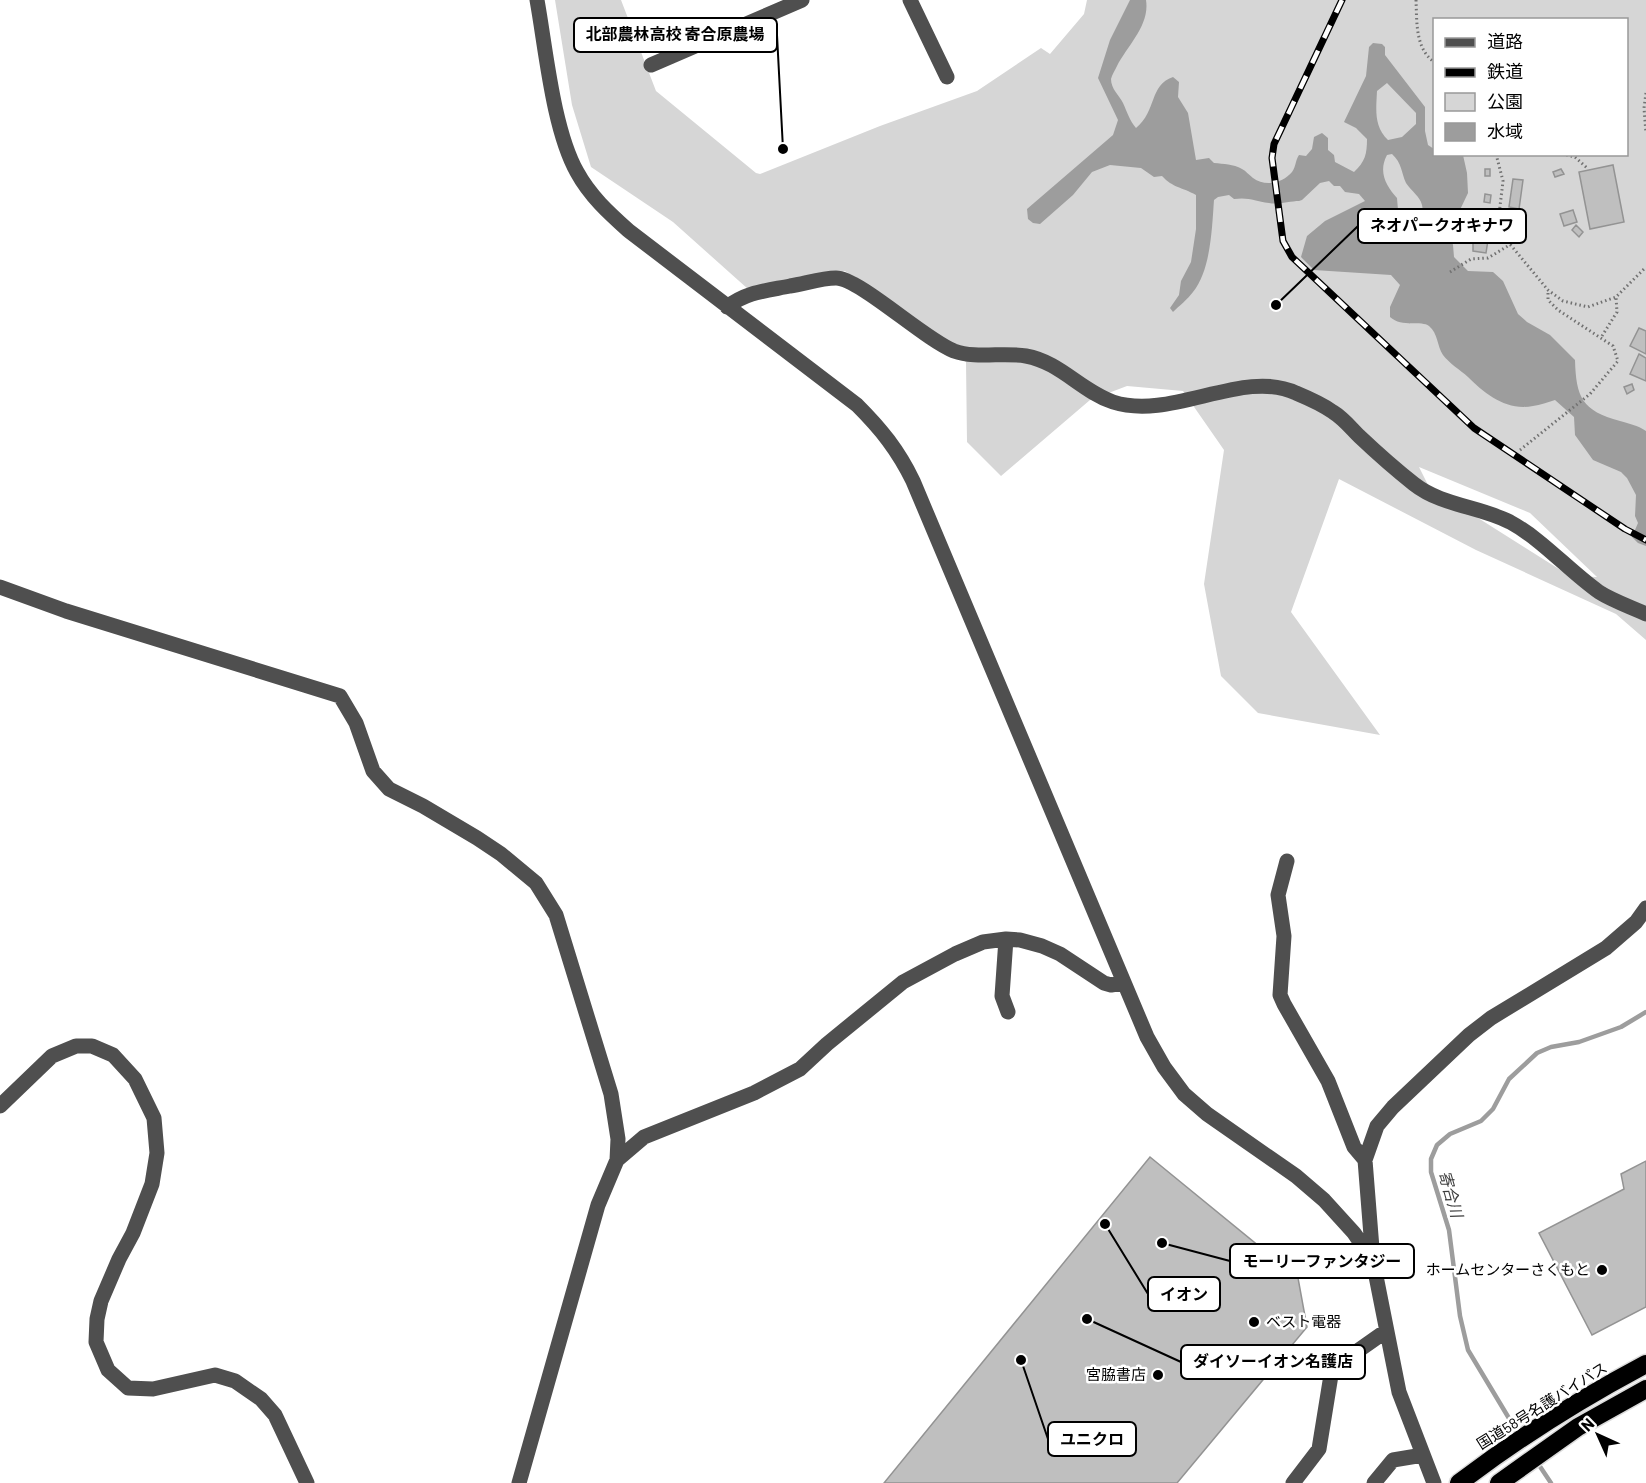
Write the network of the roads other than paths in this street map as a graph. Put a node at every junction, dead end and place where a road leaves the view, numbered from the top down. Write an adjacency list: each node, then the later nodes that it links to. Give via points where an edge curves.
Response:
1 (537, 0): 6 (street, via 564,140 588,190 629,231)
2 (802, 0): 4 (street)
3 (910, 0): 5 (street)
4 (651, 64)
5 (947, 77)
6 (727, 307): 8 (street, via 741,296 756,292 837,278 858,287 936,342 957,352 1026,356 1054,365 1113,402 1140,407 1240,388 1292,391 1334,412 1416,486 1442,500 1514,524 1602,593); 12 (street, via 857,405 900,455)
7 (0, 587): 15 (street, via 340,696 356,723 373,771 389,789 501,854 537,883 556,915 611,1094)
8 (1646, 614)
9 (1287, 861): 16 (street, via 1278,895 1284,936 1280,994 1328,1081 1354,1147)
10 (1646, 908): 16 (street, via 1606,948 1469,1035 1377,1126)
11 (1006, 939): 12 (street, via 1060,954 1104,983); 13 (street, via 1002,996); 15 (street, via 983,942 903,982 800,1069 754,1093 644,1137)
12 (1123, 983): 17 (street, via 1147,1037 1184,1094 1324,1200)
13 (1008, 1012)
14 (0, 1106): 22 (street, via 52,1056 76,1046 92,1046 113,1055 135,1079 154,1118 157,1153 152,1184 101,1301 96,1342 108,1370 128,1388 153,1389 215,1375 235,1381 261,1399 275,1415)
15 (617, 1160): 23 (street, via 598,1205)
16 (1365, 1161): 17 (street)
17 (1373, 1261): 18 (street)
18 (1386, 1331): 21 (street, via 1399,1392); 24 (street, via 1332,1369 1319,1449)
19 (1646, 1364): 27 (highway, 国道58号名護バイパス, via 1530,1431)
20 (1646, 1389): 28 (highway, via 1578,1427)
21 (1423, 1455): 25 (street, via 1394,1460); 26 (street)
22 (307, 1483)
23 (519, 1483)
24 (1293, 1483)
25 (1374, 1483)
26 (1434, 1483)
27 (1459, 1483)
28 (1499, 1483)

